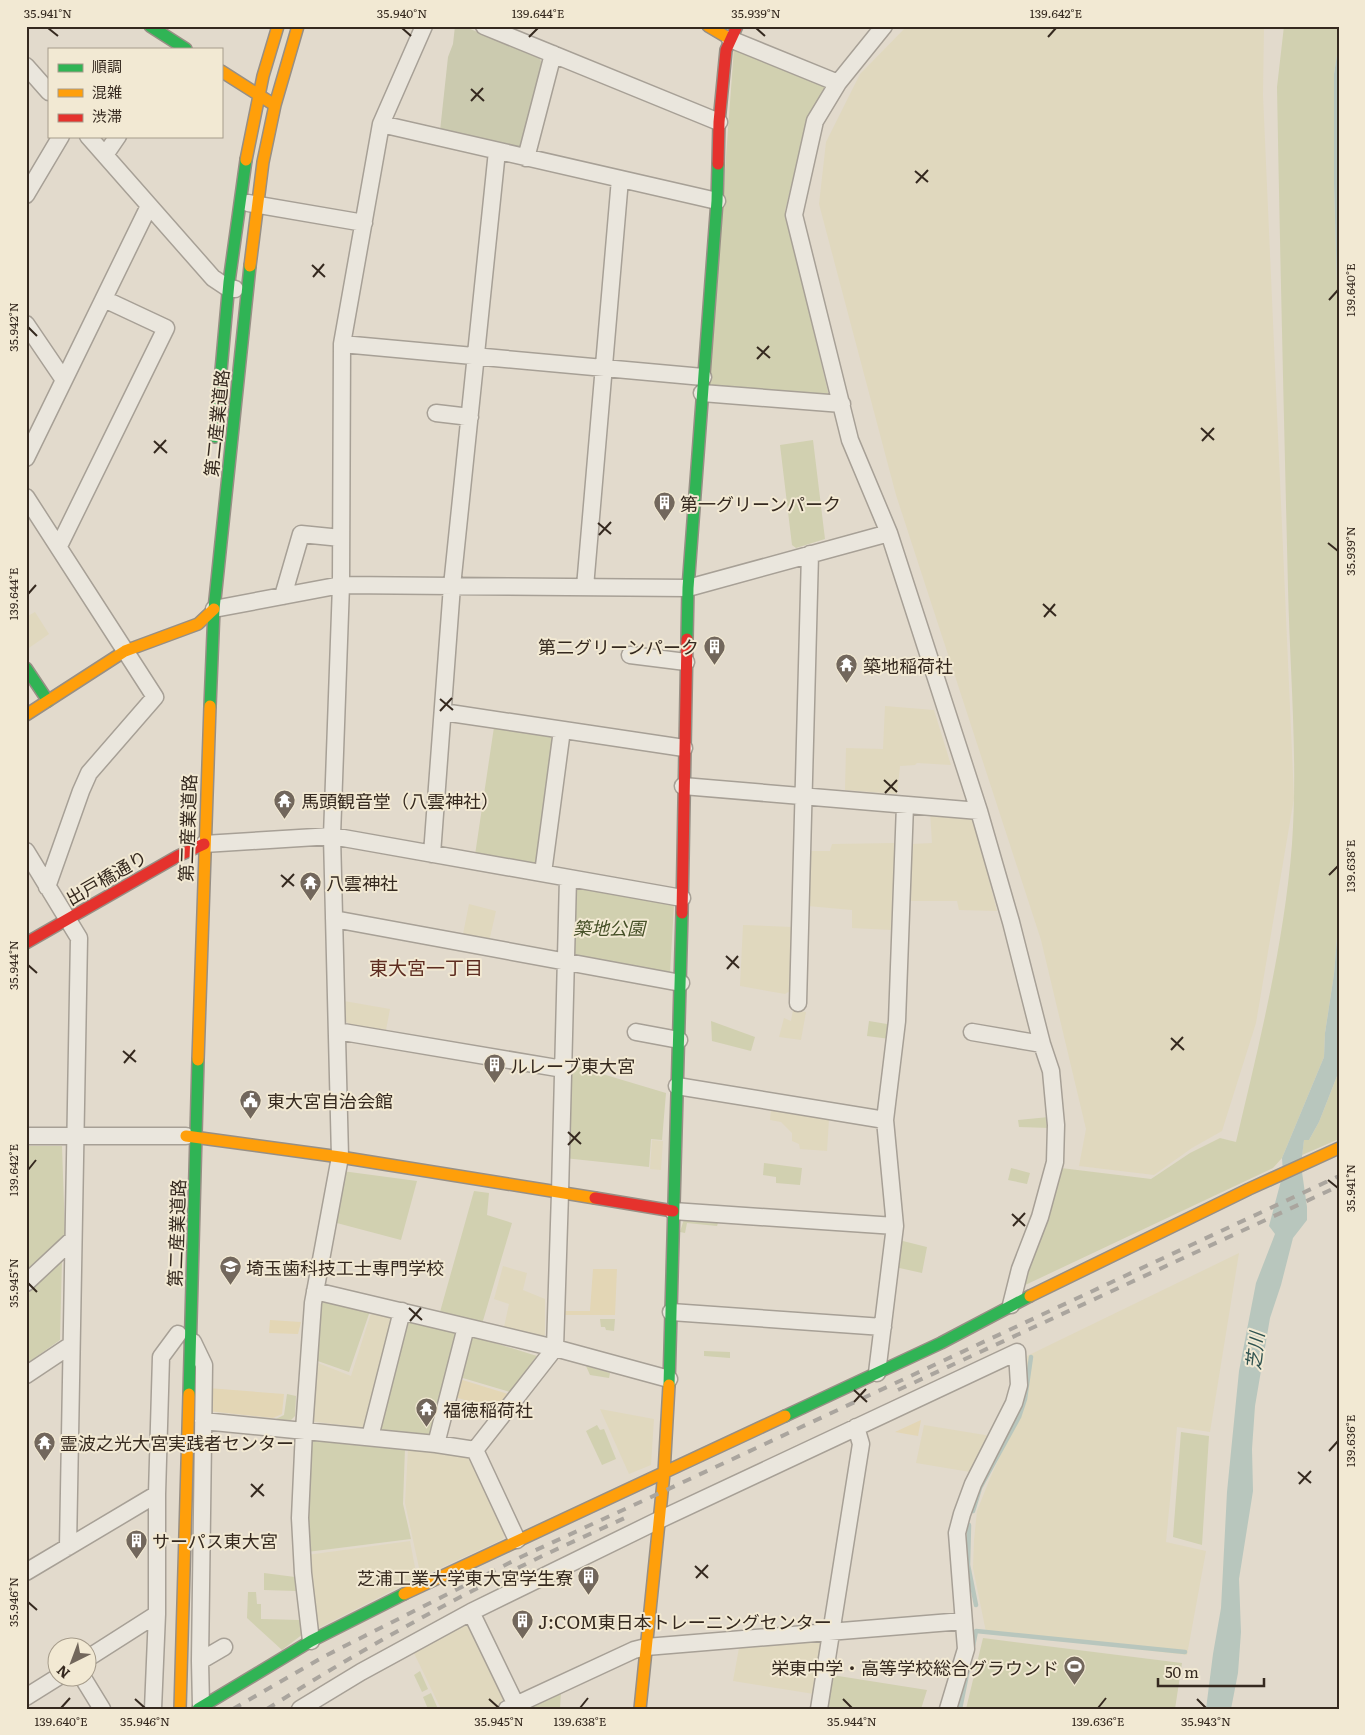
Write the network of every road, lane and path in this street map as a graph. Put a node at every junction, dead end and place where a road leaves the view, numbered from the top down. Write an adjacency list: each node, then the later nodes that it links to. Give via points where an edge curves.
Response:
1 (278, 26): 15 (street, 第二産業道路)
2 (298, 26): 16 (street, 第二産業道路)
3 (424, 26): 18 (street)
4 (484, 26): 10 (street)
5 (708, 26): 8 (street)
6 (884, 26): 13 (street)
7 (156, 28): 9 (street)
8 (733, 32): 13 (street); 17 (street, via 726,50)
9 (181, 47)
10 (552, 54): 17 (street); 24 (street)
11 (26, 66): 14 (street)
12 (222, 72): 15 (street)
13 (838, 83): 42 (street, via 815,121 794,215)
14 (48, 91)
15 (259, 95): 16 (street); 29 (street, 第二産業道路)
16 (276, 105): 30 (street, 第二産業道路)
17 (720, 122): 28 (street)
18 (381, 124): 22 (street); 32 (street)
19 (59, 138): 25 (street)
20 (90, 138): 23 (street)
21 (117, 138): 23 (street)
22 (497, 151): 24 (street); 38 (street)
23 (105, 155): 31 (street)
24 (526, 158): 26 (street)
25 (31, 174): 27 (street)
26 (620, 179): 28 (street); 39 (street)
27 (26, 195)
28 (717, 201): 41 (street)
29 (239, 202): 30 (street); 33 (street, 第二産業道路)
30 (257, 205): 32 (street); 34 (street, 第二産業道路)
31 (149, 206): 33 (street, via 213,278); 35 (street)
32 (364, 223): 37 (street)
33 (228, 288): 34 (street); 45 (street, 第二産業道路)
34 (248, 290): 57 (street, 第二産業道路)
35 (104, 298): 40 (street); 50 (street, via 166,328)
36 (26, 324): 40 (street)
37 (342, 344): 38 (street); 49 (street)
38 (476, 355): 39 (street); 44 (street)
39 (604, 368): 41 (street); 54 (street)
40 (64, 380): 46 (street)
41 (702, 385): 42 (street); 55 (street)
42 (842, 404): 48 (street, via 850,440)
43 (436, 413): 44 (street)
44 (470, 417): 53 (street)
45 (214, 447)
46 (26, 458)
47 (26, 497): 50 (street)
48 (889, 533): 51 (street); 70 (street)
49 (341, 538): 52 (street); 56 (street, via 301,534)
50 (58, 546): 58 (street)
51 (810, 554): 55 (street); 68 (street)
52 (341, 585): 53 (street); 56 (street); 71 (street)
53 (452, 586): 54 (street); 63 (street)
54 (585, 587): 55 (street)
55 (688, 588): 60 (street)
56 (283, 596): 57 (street)
57 (207, 608): 58 (street, 第二産業道路, via 198,629); 72 (street, 第二産業道路)
58 (125, 650): 62 (street); 77 (street, via 155,697 89,773)
59 (630, 655): 60 (street)
60 (686, 662): 66 (street)
61 (26, 668): 62 (street)
62 (48, 701): 64 (street)
63 (442, 712): 65 (street); 74 (street)
64 (26, 715)
65 (562, 730): 66 (street); 75 (street)
66 (684, 748): 67 (street)
67 (683, 786): 68 (street); 79 (street)
68 (804, 796): 69 (street); 85 (street)
69 (905, 805): 70 (street); 93 (street, via 897,1021)
70 (979, 811): 90 (street)
71 (332, 836): 72 (street); 74 (street); 81 (street)
72 (196, 847): 80 (street, 出戸橋通り); 96 (street, 第二産業道路)
73 (26, 852): 77 (street)
74 (432, 854): 75 (street)
75 (543, 874): 76 (street)
76 (568, 878): 79 (street); 83 (street)
77 (48, 887): 80 (street)
78 (192, 898): 96 (street, 第二産業道路)
79 (682, 898): 84 (street)
80 (67, 919): 82 (street, 出戸橋通り); 95 (street, via 79,938)
81 (334, 919): 83 (street); 86 (street)
82 (26, 943)
83 (565, 961): 84 (street); 91 (street)
84 (681, 983): 89 (street)
85 (798, 1003)
86 (337, 1032): 91 (street); 98 (street)
87 (636, 1032): 89 (street)
88 (972, 1032): 90 (street)
89 (679, 1040): 92 (street)
90 (1042, 1044): 106 (street, via 1051,1071 1056,1125 1055,1162)
91 (563, 1069): 99 (street)
92 (677, 1086): 93 (street); 100 (street)
93 (885, 1120): 101 (street)
94 (26, 1136): 95 (street)
95 (74, 1136): 96 (street); 102 (street)
96 (191, 1136): 98 (street); 103 (street, 第二産業道路); 111 (street, 第二産業道路)
97 (1339, 1148): 106 (street)
98 (340, 1157): 99 (street); 105 (street)
99 (560, 1193): 100 (street); 113 (street)
100 (673, 1211): 101 (street); 108 (street)
101 (895, 1226): 110 (street)
102 (73, 1239): 104 (street); 112 (street)
103 (182, 1245)
104 (26, 1283)
105 (315, 1291): 107 (street); 120 (street)
106 (1012, 1304): 115 (street, via 983,1322)
107 (402, 1311): 109 (street); 121 (street)
108 (671, 1312): 110 (street); 117 (street)
109 (466, 1327): 113 (street); 122 (street)
110 (883, 1327): 115 (street)
111 (182, 1332): 114 (street, 第二産業道路); 118 (street, via 204,1365); 125 (street, via 161,1357); 146 (street, 第二産業道路)
112 (71, 1345): 116 (street); 128 (street)
113 (555, 1348): 117 (street); 123 (street)
114 (177, 1354)
115 (877, 1373): 124 (street)
116 (26, 1375)
117 (669, 1378): 124 (street)
118 (203, 1421): 120 (street); 138 (street)
119 (856, 1427): 126 (street); 132 (street, via 1017,1352 1019,1385 1014,1403 973,1484 957,1533); 133 (street, via 861,1444)
120 (304, 1430): 121 (street); 134 (street, via 300,1518)
121 (370, 1437): 122 (street)
122 (436, 1444): 123 (street)
123 (475, 1450): 127 (street)
124 (664, 1473): 126 (street); 127 (street)
125 (157, 1494): 128 (street); 131 (street)
126 (659, 1520): 130 (street); 136 (street)
127 (517, 1540): 134 (street)
128 (68, 1547): 129 (street)
129 (26, 1572)
130 (471, 1612): 142 (street); 147 (street)
131 (157, 1614): 137 (street); 145 (street)
132 (963, 1621): 133 (street); 150 (street, via 966,1649)
133 (832, 1632): 136 (street); 149 (street)
134 (311, 1641): 143 (street)
135 (224, 1647): 138 (street)
136 (646, 1647): 142 (street); 148 (street)
137 (98, 1652)
138 (200, 1661): 143 (street)
139 (48, 1683): 141 (street)
140 (89, 1688): 144 (street)
141 (26, 1697)
142 (512, 1707)
143 (199, 1708)
144 (102, 1709)
145 (152, 1709)
146 (180, 1709)
147 (300, 1709)
148 (640, 1709)
149 (820, 1709)
150 (948, 1709)

